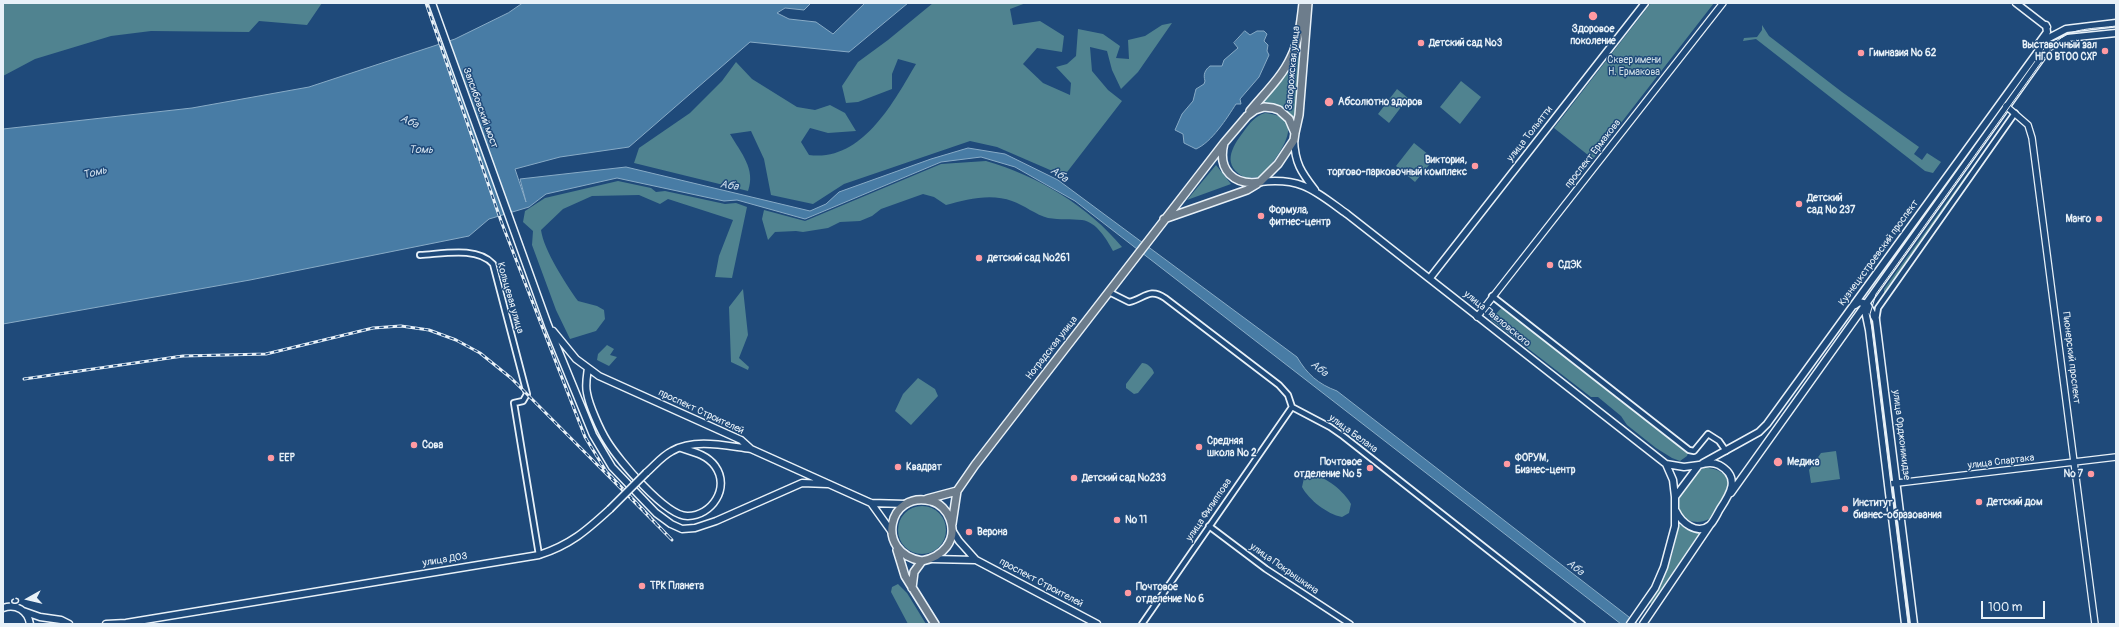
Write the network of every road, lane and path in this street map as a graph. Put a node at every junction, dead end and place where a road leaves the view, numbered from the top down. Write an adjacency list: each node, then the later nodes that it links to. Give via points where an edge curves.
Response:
1 (432, 3): 37 (main road, Запсибовский мост)
2 (1303, 3): 18 (main road, Запорожская улица, via 1298,35 1286,67)
3 (1308, 3): 19 (main road, Запорожская улица)
4 (1645, 3): 27 (main road, улица Тольятти)
5 (1723, 3): 30 (street, проспект Ермакова)
6 (2016, 3): 8 (main road)
7 (2116, 22): 9 (main road, Кузнецкстроевский проспект)
8 (2046, 25): 9 (main road, Кузнецкстроевский проспект, via 2057,30); 11 (main road); 14 (main road, via 2047,32 2032,51)
9 (2066, 29): 11 (main road, Кузнецкстроевский проспект)
10 (2116, 33): 12 (main road)
11 (2054, 35): 12 (main road); 13 (main road, Кузнецкстроевский проспект); 14 (main road, Кузнецкстроевский проспект, via 2047,39)
12 (2069, 38): 13 (main road)
13 (2050, 46): 16 (main road, Кузнецкстроевский проспект)
14 (2022, 72): 15 (main road, Кузнецкстроевский проспект)
15 (2000, 102): 16 (main road); 24 (main road, Кузнецкстроевский проспект)
16 (2006, 106): 17 (street, Пионерский проспект); 25 (main road, Кузнецкстроевский проспект)
17 (2015, 113): 36 (street, via 1878,308); 48 (street, Пионерский проспект, via 2028,125 2032,138)
18 (1246, 116): 19 (main road, via 1264,107 1279,110 1289,119); 20 (main road)
19 (1295, 136): 21 (main road, via 1278,164); 22 (main road, улица Павловского, via 1295,157)
20 (1224, 143): 21 (main road, via 1223,160 1226,170 1242,182); 23 (main road, Ноградская улица)
21 (1260, 182): 22 (main road, улица Павловского, via 1290,181); 23 (main road, via 1247,190)
22 (1315, 190): 27 (main road, улица Павловского)
23 (1164, 219): 28 (main road, Ноградская улица)
24 (1909, 230): 25 (street); 29 (main road, Кузнецкстроевский проспект)
25 (1916, 234): 31 (main road, Кузнецкстроевский проспект)
26 (420, 255): 66 (street, Кольцевая улица, via 478,254 488,258 493,264 527,394 523,401 514,404)
27 (1430, 278): 35 (main road, улица Павловского)
28 (1109, 292): 43 (street, via 1129,302 1151,293 1159,294 1279,385 1288,395); 54 (main road, Ноградская улица, via 975,465)
29 (1864, 292): 32 (main road, улица Орджоникидзе); 33 (main road, Кузнецкстроевский проспект)
30 (1492, 296): 35 (street, проспект Ермакова); 46 (street, via 1689,450 1694,451 1708,434 1719,441)
31 (1872, 296): 32 (main road, Кузнецкстроевский проспект); 34 (main road)
32 (1865, 305): 33 (main road, via 1859,302); 34 (main road); 38 (main road, Кузнецкстроевский проспект); 39 (main road, улица Орджоникидзе)
33 (1854, 306): 46 (main road, Кузнецкстроевский проспект, via 1767,424 1759,432)
34 (1872, 311): 36 (main road, улица Орджоникидзе)
35 (1477, 317): 49 (main road, улица Павловского)
36 (1876, 320): 53 (main road, улица Орджоникидзе)
37 (548, 325): 40 (main road, проспект Строителей); 42 (main road, Запсибовский мост)
38 (1852, 325): 39 (main road, via 1860,320); 55 (main road, Кузнецкстроевский проспект)
39 (1868, 325): 52 (main road, улица Орджоникидзе)
40 (576, 359): 41 (main road, проспект Строителей); 42 (main road)
41 (588, 368): 44 (main road, via 586,393 606,439 622,463 666,508 686,516 702,514 712,506 719,494 721,480 716,467 705,456); 45 (main road, проспект Строителей, via 599,376 666,408 741,440)
42 (567, 369): 51 (main road, Запсибовский мост, via 601,452 656,513 682,529 695,528 716,521 802,483)
43 (1292, 407): 62 (street, улица Филиппова); 80 (street, улица Белана, via 1343,436)
44 (681, 448): 45 (main road, улица ДОЗ, via 691,444 710,444); 66 (main road, улица ДОЗ, bridge, via 672,451 646,473 579,537 558,549)
45 (751, 449): 51 (main road, проспект Строителей)
46 (1726, 451): 50 (main road, Кузнецкстроевский проспект)
47 (2116, 457): 48 (street, улица Спартака)
48 (2075, 462): 53 (street, улица Спартака); 85 (street, Пионерский проспект)
49 (1666, 464): 50 (main road, улица Павловского, via 1684,467); 56 (main road, via 1673,480)
50 (1701, 464): 55 (main road, via 1716,464 1727,471 1732,482); 56 (main road)
51 (828, 484): 58 (main road, проспект Строителей)
52 (1888, 484): 53 (street, улица Спартака); 83 (main road, улица Орджоникидзе)
53 (1897, 484): 84 (main road, улица Орджоникидзе)
54 (957, 492): 57 (main road); 63 (main road)
55 (1731, 493): 61 (main road)
56 (1675, 497): 60 (main road)
57 (924, 499): 59 (main road); 63 (main road, via 942,507 948,514)
58 (871, 503): 59 (main road); 64 (main road)
59 (906, 504): 64 (main road, via 895,515)
60 (1676, 511): 61 (main road, via 1684,523 1691,527 1703,528); 81 (main road, via 1672,540 1664,567 1655,588)
61 (1710, 525): 82 (main road)
62 (1209, 526): 78 (street, улица Филиппова); 79 (street, улица Покрышкина, via 1266,569)
63 (952, 527): 67 (main road, via 947,548); 68 (main road, via 959,541)
64 (891, 531): 65 (main road)
65 (897, 548): 69 (main road, via 908,557); 70 (main road, via 905,576)
66 (539, 555): 75 (main road, улица ДОЗ, via 126,623)
67 (932, 559): 68 (main road); 69 (main road)
68 (976, 560): 77 (main road, проспект Строителей)
69 (922, 561): 70 (main road, via 914,572)
70 (912, 588): 76 (main road)
71 (5, 606): 72 (main road, via 17,607)
72 (23, 611): 73 (main road); 74 (main road, via 40,618 61,620)
73 (30, 624)
74 (69, 624)
75 (106, 624)
76 (935, 624)
77 (1097, 624)
78 (1142, 624)
79 (1350, 624)
80 (1582, 624)
81 (1630, 624)
82 (1643, 624)
83 (1905, 624)
84 (1914, 624)
85 (2096, 624)

